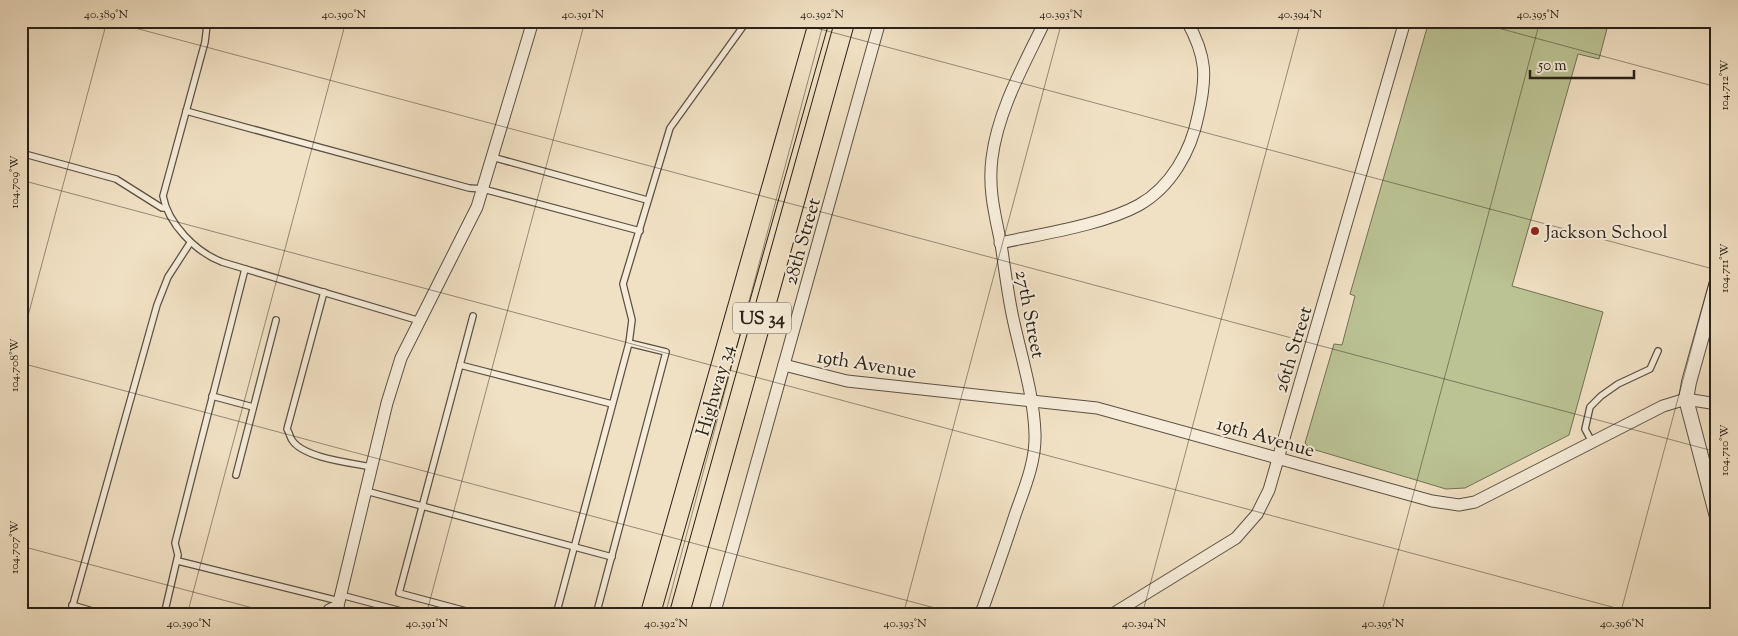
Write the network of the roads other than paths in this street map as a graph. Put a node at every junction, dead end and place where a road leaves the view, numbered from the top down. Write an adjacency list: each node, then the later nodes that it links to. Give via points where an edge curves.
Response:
1 (206, 21): 10 (lane, via 205,42)
2 (532, 21): 12 (street)
3 (747, 21): 14 (lane, via 670,128)
4 (820, 21): 55 (highway, Highway 34 / US 34)
5 (845, 21): 56 (highway, Highway 34 / US 34)
6 (880, 21): 28 (street, 28th Street)
7 (1045, 21): 18 (street, 27th Street, via 1009,98 992,157 992,208)
8 (1186, 21): 18 (street, via 1194,34 1205,75 1189,147 1167,182 1155,194 1125,212)
9 (1405, 21): 36 (street, 26th Street)
10 (186, 111): 13 (lane, via 469,188); 15 (lane, via 163,196)
11 (21, 152): 15 (lane, via 116,179)
12 (492, 157): 13 (street); 14 (lane)
13 (483, 189): 16 (lane); 24 (street)
14 (647, 200): 16 (lane)
15 (165, 208): 17 (lane)
16 (640, 231): 25 (lane, via 623,284 632,320)
17 (190, 243): 19 (lane, via 213,259); 46 (lane, via 168,277 156,305)
18 (1000, 243): 31 (street, 27th Street)
19 (244, 269): 21 (lane); 29 (lane)
20 (1717, 282): 30 (street)
21 (324, 292): 24 (lane); 37 (lane, via 287,429 292,441 302,449)
22 (473, 316): 27 (lane)
23 (276, 320): 34 (lane)
24 (420, 321): 37 (street, via 401,358)
25 (629, 343): 32 (lane); 43 (lane, via 666,352)
26 (1658, 351): 35 (lane, via 1650,369 1618,384 1590,407 1585,429)
27 (460, 365): 32 (lane); 40 (lane)
28 (784, 365): 31 (street, 19th Avenue, via 847,381); 57 (street, 28th Street)
29 (212, 396): 34 (lane); 44 (lane, via 174,542)
30 (1686, 399): 33 (street, 19th Avenue); 35 (street, 19th Avenue, via 1663,406); 41 (street)
31 (1031, 401): 36 (street, 19th Avenue, via 1097,408); 58 (street, 27th Street, via 1035,434 1032,460)
32 (612, 404): 42 (lane)
33 (1717, 404)
34 (253, 407): 38 (lane)
35 (1592, 442): 36 (street, 19th Avenue, via 1475,502 1459,505 1432,501)
36 (1278, 457): 59 (street, 26th Street, via 1263,504 1236,538)
37 (372, 467): 39 (street)
38 (236, 474)
39 (366, 491): 40 (lane); 45 (street)
40 (422, 506): 42 (lane); 52 (lane, via 399,593)
41 (1717, 517)
42 (575, 547): 43 (lane); 53 (lane)
43 (612, 557): 54 (lane)
44 (178, 561): 45 (lane); 49 (lane)
45 (341, 604): 50 (street, via 329,610); 51 (lane)
46 (72, 605): 47 (lane); 48 (lane)
47 (70, 615)
48 (106, 615)
49 (164, 615)
50 (327, 615)
51 (416, 615)
52 (481, 615)
53 (556, 615)
54 (596, 615)
55 (650, 615)
56 (679, 615)
57 (714, 615)
58 (979, 615)
59 (1111, 615)

